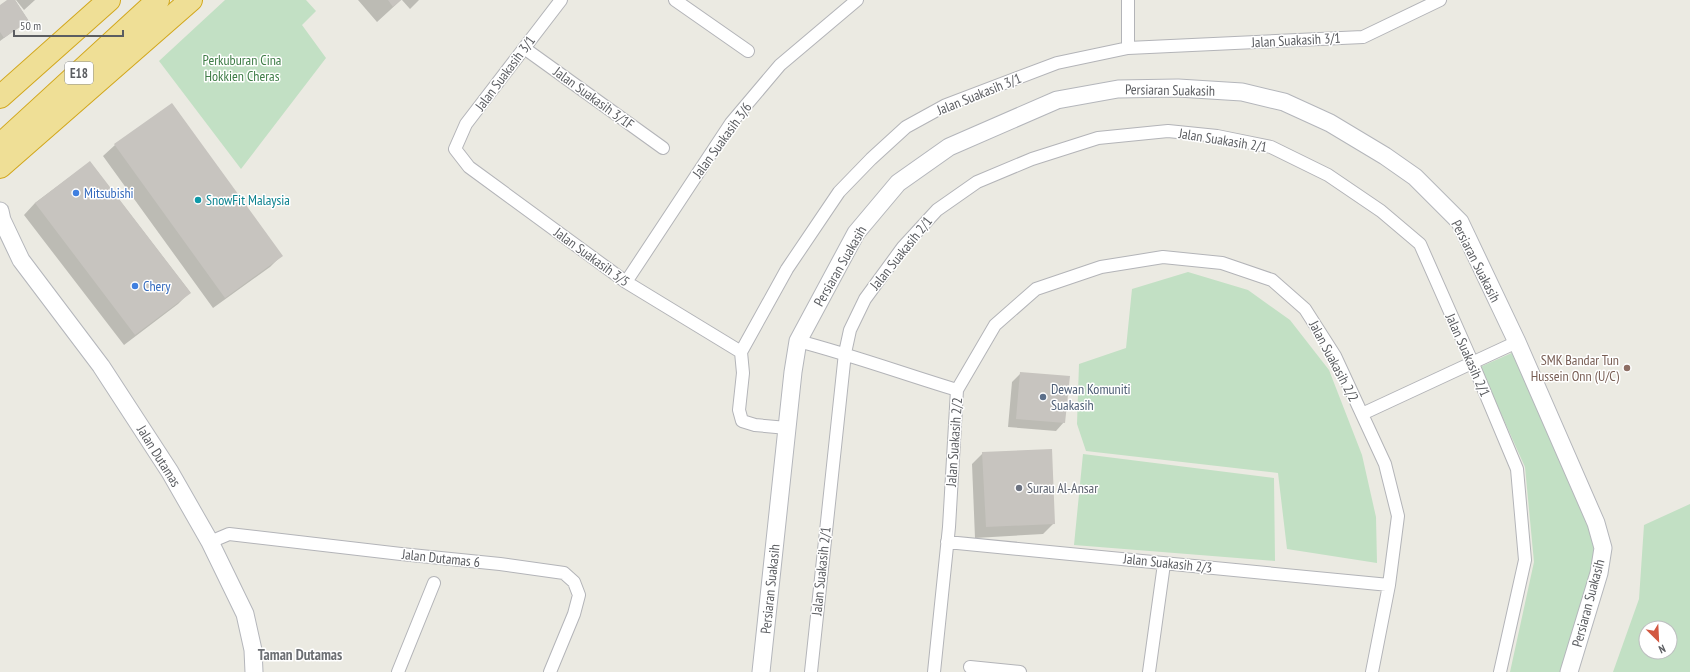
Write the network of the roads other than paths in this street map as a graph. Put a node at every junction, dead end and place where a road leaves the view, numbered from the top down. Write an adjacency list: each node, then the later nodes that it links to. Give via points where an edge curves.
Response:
1 (95, 0): 10 (highway)
2 (109, 0): 10 (highway, E18)
3 (158, 0): 15 (highway, E18)
4 (191, 0): 18 (highway)
5 (561, 0): 11 (street, Jalan Suakasih 3/1)
6 (675, 0): 13 (street)
7 (857, 0): 22 (street, Jalan Suakasih 3/6, via 780,65 731,123)
8 (1128, 0): 12 (street)
9 (1440, 0): 12 (street, Jalan Suakasih 3/1, via 1363,37)
10 (59, 46): 14 (highway, E18)
11 (524, 48): 16 (street, Jalan Suakasih 3/1, via 466,124); 17 (street, Jalan Suakasih 3/1F)
12 (1128, 48): 25 (street, Jalan Suakasih 3/1, via 1057,63 946,105 906,128 839,192 787,269)
13 (748, 52)
14 (0, 97)
15 (0, 145)
16 (454, 148): 22 (street, Jalan Suakasih 3/5, via 469,167)
17 (663, 148)
18 (0, 167)
19 (0, 211): 21 (street)
20 (0, 244): 21 (street)
21 (21, 260): 31 (street, Jalan Dutamas, via 101,366 170,472)
22 (626, 282): 25 (street, Jalan Suakasih 3/5)
23 (798, 341): 24 (street, Persiaran Suakasih, via 856,233 898,183 948,148 1057,100 1118,89 1178,88 1242,92 1284,102 1330,123 1415,176 1460,222); 26 (street); 30 (street, Persiaran Suakasih)
24 (1517, 342): 27 (street); 47 (street, Persiaran Suakasih, via 1596,523 1603,548 1599,573)
25 (741, 352): 30 (street, via 743,373 739,410 742,421)
26 (845, 353): 27 (street, Jalan Suakasih 2/1, via 850,330 865,299 903,247 942,206 977,182 1032,159 1083,142 1098,138 1168,131 1218,136 1271,147 1328,175 1381,211 1420,244); 28 (street); 41 (street, Jalan Suakasih 2/1)
27 (1473, 364): 29 (street); 46 (street, Jalan Suakasih 2/1, via 1517,468 1525,560)
28 (957, 390): 29 (street, Jalan Suakasih 2/2, via 995,325 1036,289 1101,267 1163,257 1222,263 1272,280 1305,309 1335,356); 32 (street, Jalan Suakasih 2/2)
29 (1362, 414): 35 (street, Jalan Suakasih 2/2, via 1385,464 1398,516)
30 (787, 428): 40 (street, Persiaran Suakasih)
31 (210, 542): 37 (street, Jalan Dutamas, via 245,614 253,650); 39 (street, Jalan Dutamas 6, via 229,534 564,573 574,582 579,595 574,614)
32 (946, 542): 33 (street, Jalan Suakasih 2/3); 42 (street, Jalan Suakasih 2/2)
33 (1164, 564): 35 (street, Jalan Suakasih 2/3); 44 (street)
34 (434, 584): 38 (street)
35 (1389, 584): 45 (street, Jalan Suakasih 2/2)
36 (970, 667): 43 (street)
37 (254, 672)
38 (398, 672)
39 (550, 672)
40 (761, 672)
41 (811, 672)
42 (934, 672)
43 (1020, 672)
44 (1148, 672)
45 (1372, 672)
46 (1500, 672)
47 (1569, 672)

